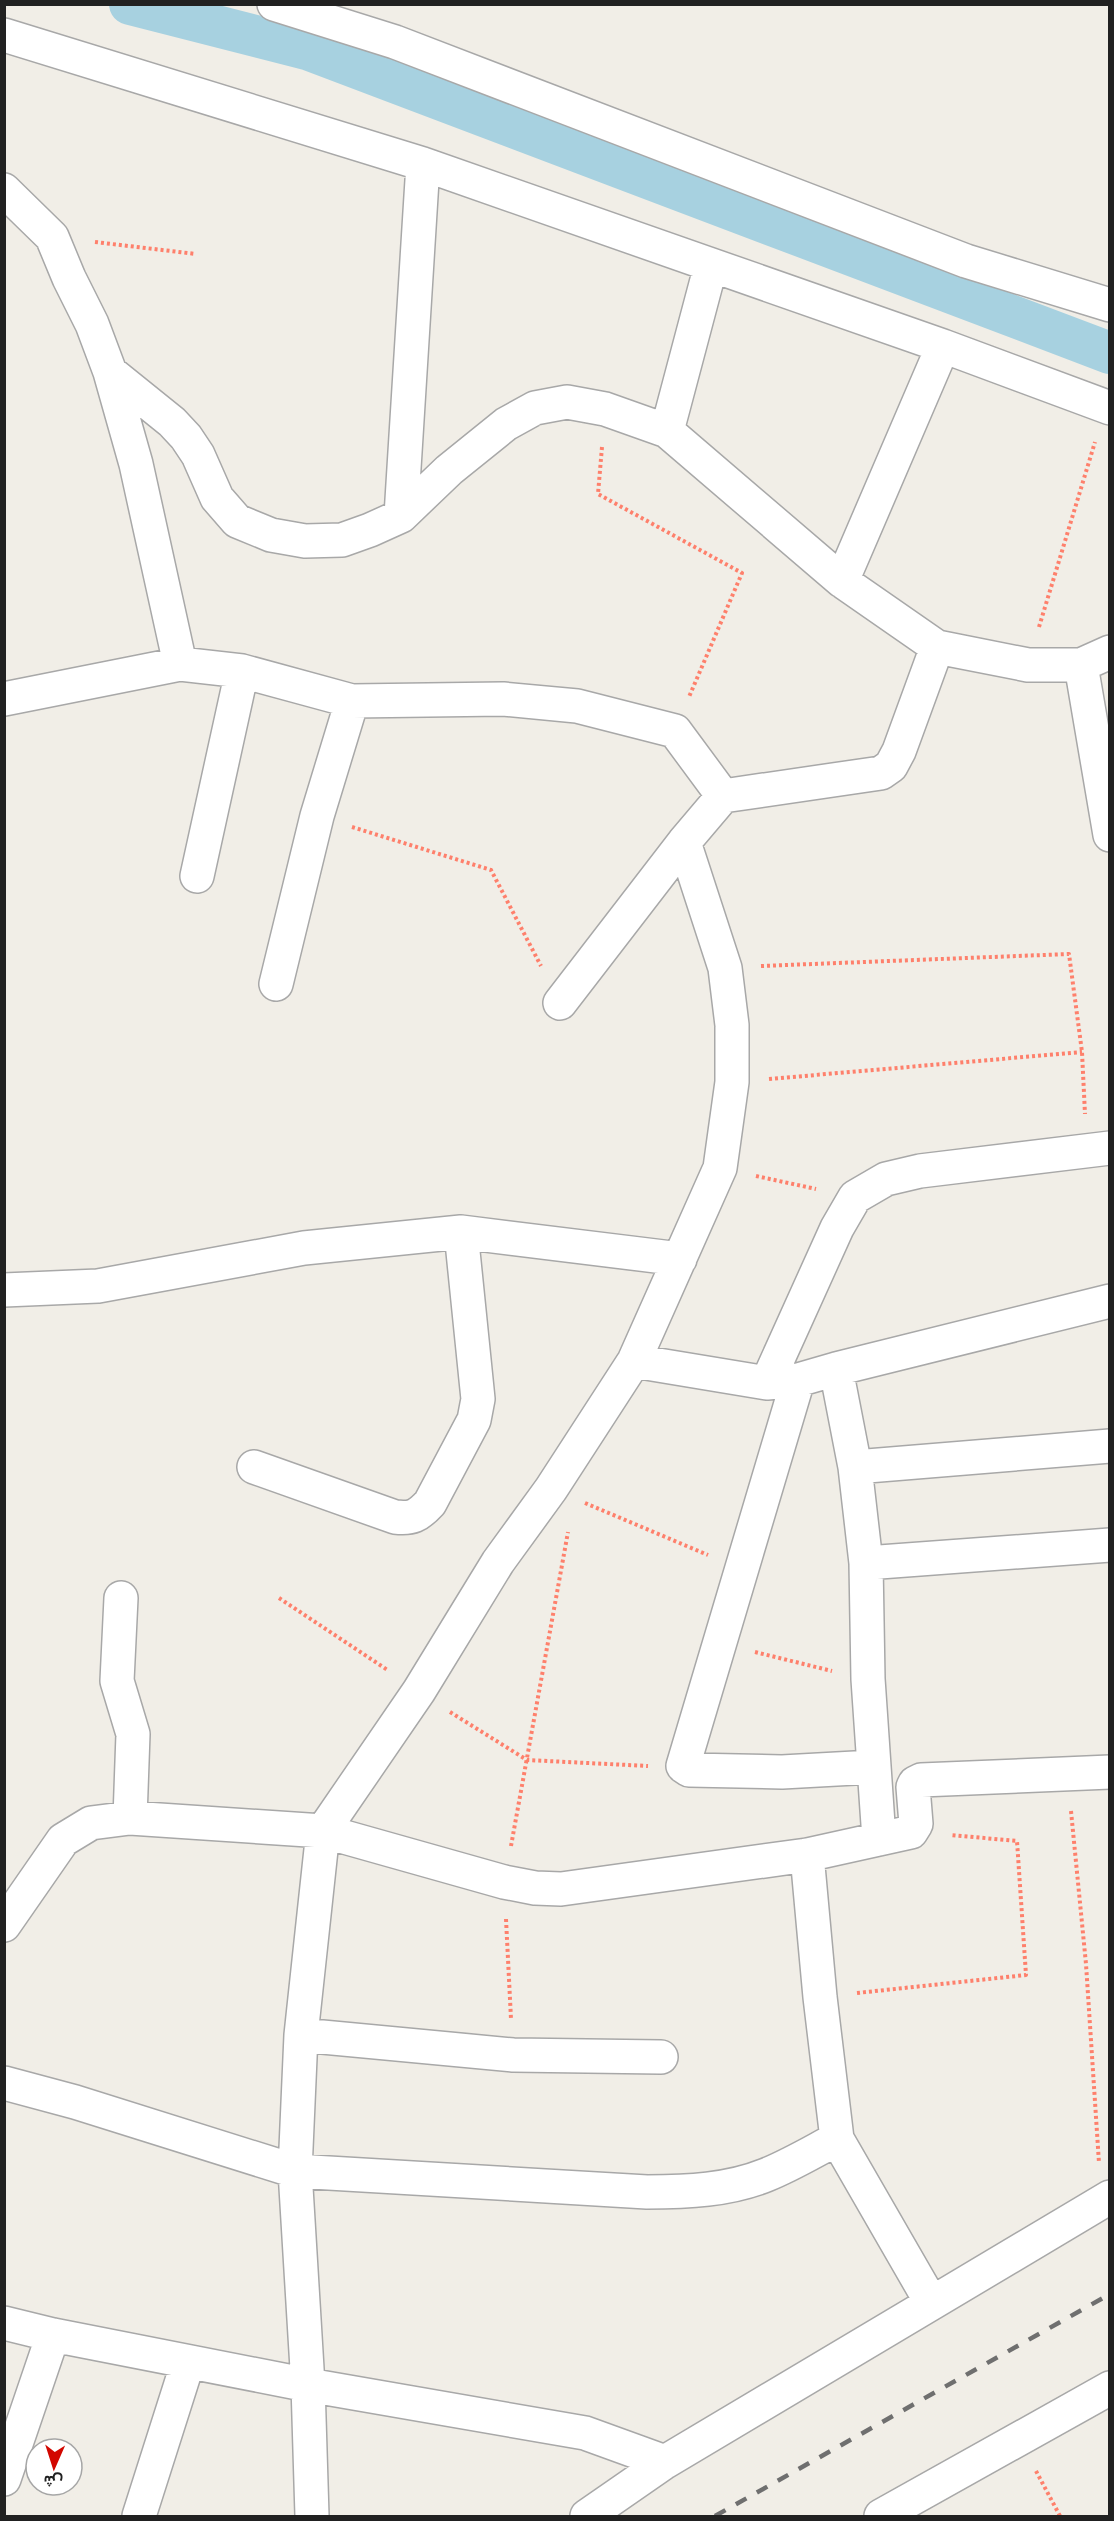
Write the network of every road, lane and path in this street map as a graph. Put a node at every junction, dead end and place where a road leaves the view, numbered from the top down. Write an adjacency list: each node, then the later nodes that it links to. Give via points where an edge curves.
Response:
1 (274, 4): 8 (street, via 395,42 966,261)
2 (4, 35): 3 (street)
3 (423, 164): 7 (street); 14 (street)
4 (4, 190): 5 (street)
5 (52, 237): 6 (path); 10 (street)
6 (196, 254)
7 (711, 265): 9 (street); 13 (street)
8 (1110, 305)
9 (943, 346): 11 (street); 15 (street)
10 (110, 372): 14 (street, via 186,437 217,498 237,520 271,536 342,540); 18 (street, via 136,464)
11 (1107, 407): 19 (path)
12 (605, 409): 13 (street); 14 (street, via 567,402 535,408 506,424); 23 (path, via 598,494 742,573)
13 (667, 431): 15 (street)
14 (400, 516)
15 (842, 581): 16 (street)
16 (937, 647): 19 (street); 24 (street, via 899,751 891,766 881,773)
17 (1095, 659): 19 (street); 26 (street)
18 (180, 664): 20 (street); 21 (street)
19 (1028, 665)
20 (242, 671): 22 (street); 28 (street)
21 (4, 699)
22 (352, 700): 23 (street, via 503,699 577,706); 25 (street)
23 (675, 731): 24 (street)
24 (723, 796): 27 (street)
25 (317, 816): 30 (street); 31 (path, via 491,870)
26 (1110, 835)
27 (684, 842): 29 (street); 31 (street)
28 (197, 876)
29 (725, 968): 32 (path, via 1069,954); 33 (street, via 732,1025)
30 (276, 984)
31 (560, 1003)
32 (1082, 1052): 33 (path); 34 (path)
33 (732, 1082): 35 (street)
34 (1098, 1149): 36 (street, via 920,1171 886,1179)
35 (720, 1168): 36 (path); 38 (street)
36 (855, 1197): 43 (street, via 837,1228)
37 (461, 1232): 38 (street); 39 (street, via 304,1248 98,1286); 45 (street, via 478,1399 474,1420 430,1503 409,1519 395,1517)
38 (680, 1259): 41 (street)
39 (4, 1290)
40 (1110, 1301): 42 (street)
41 (634, 1361): 43 (street); 56 (street, via 498,1562)
42 (836, 1369): 43 (street); 46 (street)
43 (782, 1382): 51 (street)
44 (1110, 1446): 46 (street)
45 (254, 1467)
46 (855, 1467): 50 (street)
47 (574, 1498): 51 (path)
48 (570, 1521): 57 (path)
49 (1110, 1545): 50 (street)
50 (866, 1563): 55 (street)
51 (740, 1569): 54 (street)
52 (122, 1598): 62 (street, via 117,1681 133,1734)
53 (279, 1598): 56 (path)
54 (721, 1644): 55 (path); 59 (street)
55 (868, 1679): 58 (street)
56 (419, 1691): 57 (path); 63 (street)
57 (526, 1760): 59 (path); 67 (path)
58 (873, 1767): 59 (street, via 782,1772); 65 (street)
59 (684, 1768)
60 (1110, 1772): 61 (street)
61 (1067, 1775): 64 (street, via 921,1780 913,1787 916,1824); 76 (path)
62 (130, 1818): 63 (street); 68 (street, via 91,1823 63,1840)
63 (323, 1831): 67 (street); 70 (street)
64 (911, 1832): 65 (street); 69 (path, via 1017,1841 1026,1975)
65 (879, 1839): 66 (street)
66 (807, 1855): 67 (street, via 573,1888 535,1888); 69 (street)
67 (504, 1882): 71 (path)
68 (4, 1925)
69 (820, 1997): 74 (street)
70 (301, 2035): 71 (street); 75 (street)
71 (513, 2055): 72 (street)
72 (661, 2057)
73 (4, 2083): 75 (street)
74 (837, 2139): 75 (street, via 765,2175 688,2192); 77 (street)
75 (295, 2171): 81 (street)
76 (1105, 2199): 77 (street)
77 (931, 2302): 84 (street)
78 (4, 2323): 79 (street)
79 (53, 2335): 80 (street); 85 (street)
80 (188, 2362): 81 (street); 86 (street)
81 (308, 2385): 84 (street, via 585,2433); 87 (street)
82 (1110, 2388): 83 (street)
83 (1019, 2439): 89 (street); 90 (path)
84 (665, 2462): 88 (street)
85 (4, 2479)
86 (139, 2517)
87 (312, 2517)
88 (587, 2517)
89 (881, 2517)
90 (1059, 2517)

